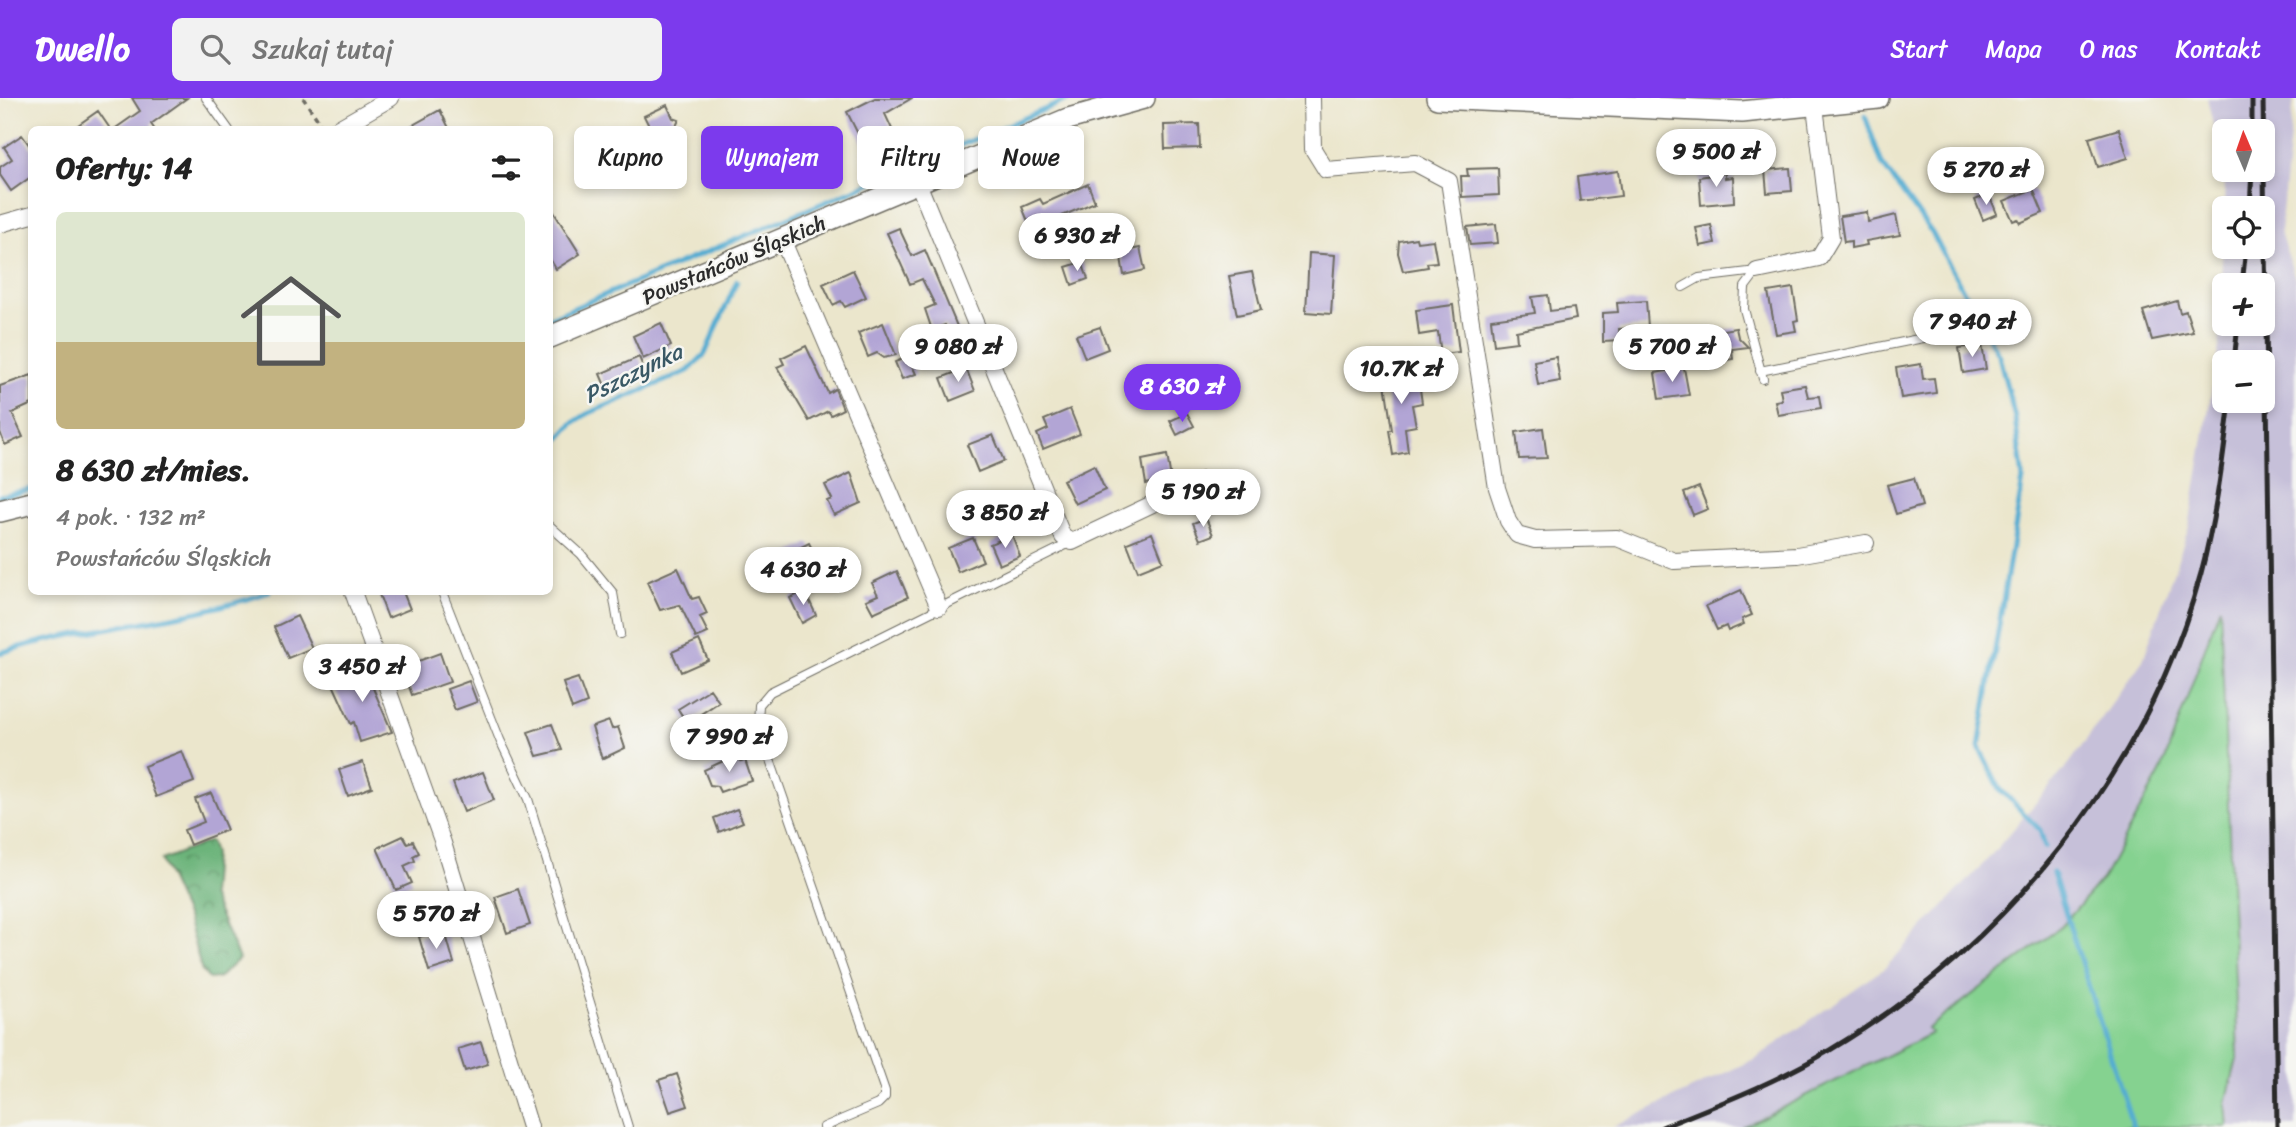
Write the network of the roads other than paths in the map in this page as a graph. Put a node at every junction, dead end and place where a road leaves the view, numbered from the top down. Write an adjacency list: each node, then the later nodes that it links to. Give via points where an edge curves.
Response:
1 (206, 98): 8 (lane)
2 (391, 98): 9 (street)
3 (1312, 98): 25 (street, via 1312,149 1326,170 1415,163 1449,181 1497,488 1517,535 1535,540 1617,538 1674,561 1797,555)
4 (1437, 98): 7 (street, via 1742,112)
5 (1878, 98): 7 (street)
6 (1137, 99): 10 (street, Powstańców Śląskich, via 1068,119)
7 (1815, 106): 16 (street, via 1831,238 1819,258)
8 (226, 126)
9 (342, 126)
10 (964, 163)
11 (903, 189): 15 (street, Powstańców Śląskich)
12 (920, 189): 24 (street, via 1063,537)
13 (28, 216): 14 (street)
14 (0, 224)
15 (782, 239): 19 (street, Powstańców Śląskich); 28 (street)
16 (1757, 271): 17 (lane, via 1699,278); 18 (lane, via 1745,287 1744,309 1761,375)
17 (1683, 287)
18 (1938, 335)
19 (553, 336)
20 (1203, 480): 24 (street)
21 (28, 504): 22 (street)
22 (0, 511)
23 (553, 529): 29 (lane, via 614,593)
24 (1072, 542): 28 (lane)
25 (1866, 543)
26 (354, 595): 30 (street, via 443,843)
27 (443, 595): 31 (lane, via 528,799)
28 (939, 607): 32 (lane, via 770,692 759,705 758,725 885,1091 878,1104)
29 (620, 634)
30 (530, 1127)
31 (628, 1127)
32 (824, 1127)

